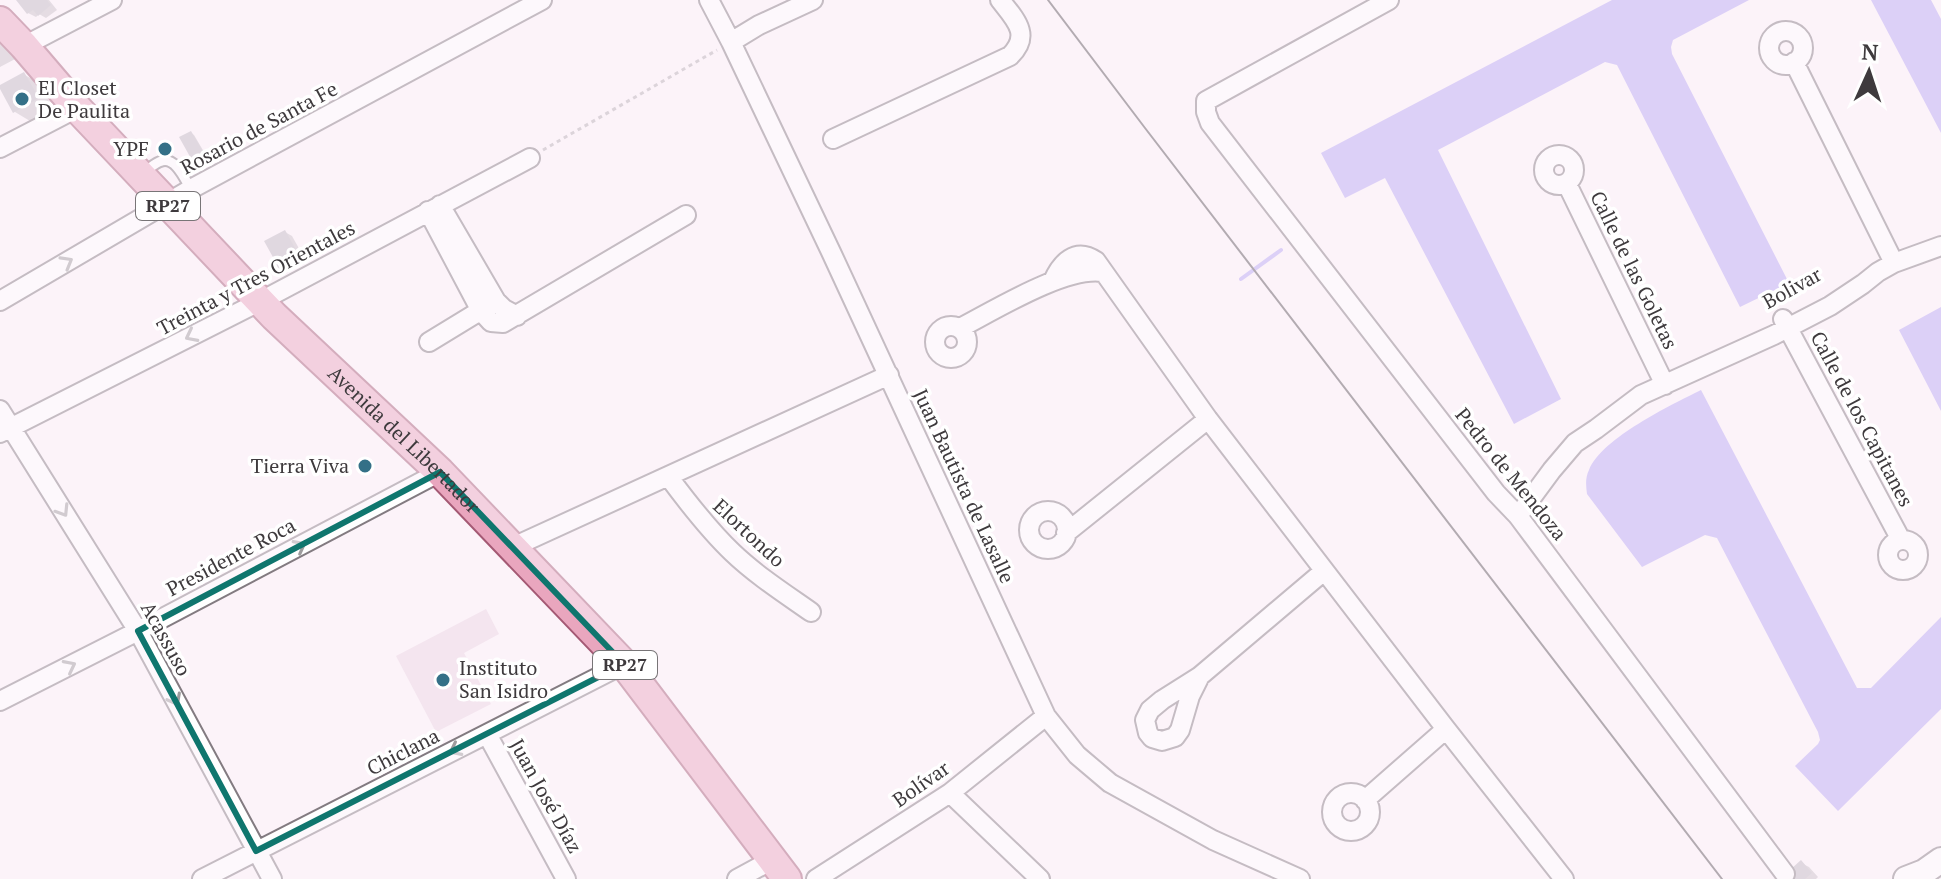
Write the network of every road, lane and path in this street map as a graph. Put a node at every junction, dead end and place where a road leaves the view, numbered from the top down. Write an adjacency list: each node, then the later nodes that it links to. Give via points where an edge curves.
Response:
1 (112, 0): 9 (street)
2 (542, 0): 17 (street, Rosario de Santa Fe)
3 (709, 0): 8 (street, Juan Bautista de Lasalle)
4 (813, 0): 8 (street)
5 (1000, 0): 12 (street, via 1019,24 1019,48 1010,56)
6 (1389, 0): 37 (street, Pedro de Mendoza, via 1206,101 1206,112)
7 (0, 21): 9 (main road, Avenida del Libertador / RP27)
8 (731, 42): 14 (path); 30 (street, Juan Bautista de Lasalle)
9 (24, 46): 11 (main road, Avenida del Libertador / RP27)
10 (1794, 62): 23 (street)
11 (77, 108): 13 (street); 15 (main road, Avenida del Libertador / RP27)
12 (833, 139)
13 (0, 148)
14 (530, 158): 19 (street, Treinta y Tres Orientales)
15 (140, 175): 17 (lane, via 169,161); 18 (main road, Avenida del Libertador / RP27)
16 (1567, 184): 31 (street, Calle de las Goletas)
17 (191, 189): 18 (street, Rosario de Santa Fe)
18 (166, 204): 24 (street, Rosario de Santa Fe, one-way to 18); 25 (main road, Avenida del Libertador / RP27)
19 (434, 208): 25 (street, Treinta y Tres Orientales); 26 (street)
20 (686, 215): 26 (street, via 503,323 491,322)
21 (1941, 235): 23 (street, Bolivar)
22 (1941, 246): 23 (street, Bolivar)
23 (1892, 260): 27 (street, Bolivar)
24 (0, 301)
25 (261, 301): 34 (street, Treinta y Tres Orientales, one-way to 34); 35 (main road, Avenida del Libertador / RP27)
26 (488, 306): 29 (street)
27 (1785, 323): 31 (street, Bolivar, via 1713,348); 39 (street, Calle de los Capitanes)
28 (960, 328): 33 (street, via 1053,281 1065,261 1089,257)
29 (429, 342)
30 (889, 375): 36 (street); 47 (street, Juan Bautista de Lasalle)
31 (1663, 381): 37 (street, Bolivar, via 1575,443)
32 (0, 410): 34 (street)
33 (1208, 419): 38 (street); 41 (street)
34 (5, 430): 43 (street, Acassuso, one-way to 43, via 22,444)
35 (440, 472): 40 (main road, Avenida del Libertador / RP27); 43 (street, Presidente Roca, one-way to 35)
36 (668, 476): 40 (street); 42 (street, Elortondo, via 732,552)
37 (1518, 516): 55 (street, Pedro de Mendoza)
38 (1066, 533)
39 (1901, 540)
40 (513, 547): 44 (main road, Avenida del Libertador / RP27)
41 (1324, 571): 45 (street); 48 (street)
42 (811, 612)
43 (138, 631): 46 (street, Presidente Roca, one-way to 43); 52 (street, Acassuso, one-way to 52)
44 (624, 664): 49 (street, Chiclana); 54 (main road, Avenida del Libertador / RP27)
45 (1200, 676)
46 (0, 701)
47 (1046, 716): 50 (street, Bolívar); 62 (street, Juan Bautista de Lasalle, via 1077,755 1110,783 1213,840)
48 (1446, 729): 51 (street); 63 (street)
49 (487, 734): 52 (street, Chiclana, one-way to 52); 58 (street, Juan José Díaz)
50 (950, 793): 60 (street, Bolívar); 61 (street)
51 (1365, 800)
52 (256, 851): 56 (street, Chiclana); 57 (street, Acassuso)
53 (1941, 860): 64 (street)
54 (780, 869): 59 (street)
55 (1785, 874)
56 (202, 879)
57 (272, 879)
58 (566, 879)
59 (737, 879)
60 (816, 879)
61 (1040, 879)
62 (1300, 879)
63 (1564, 879)
64 (1906, 879)

